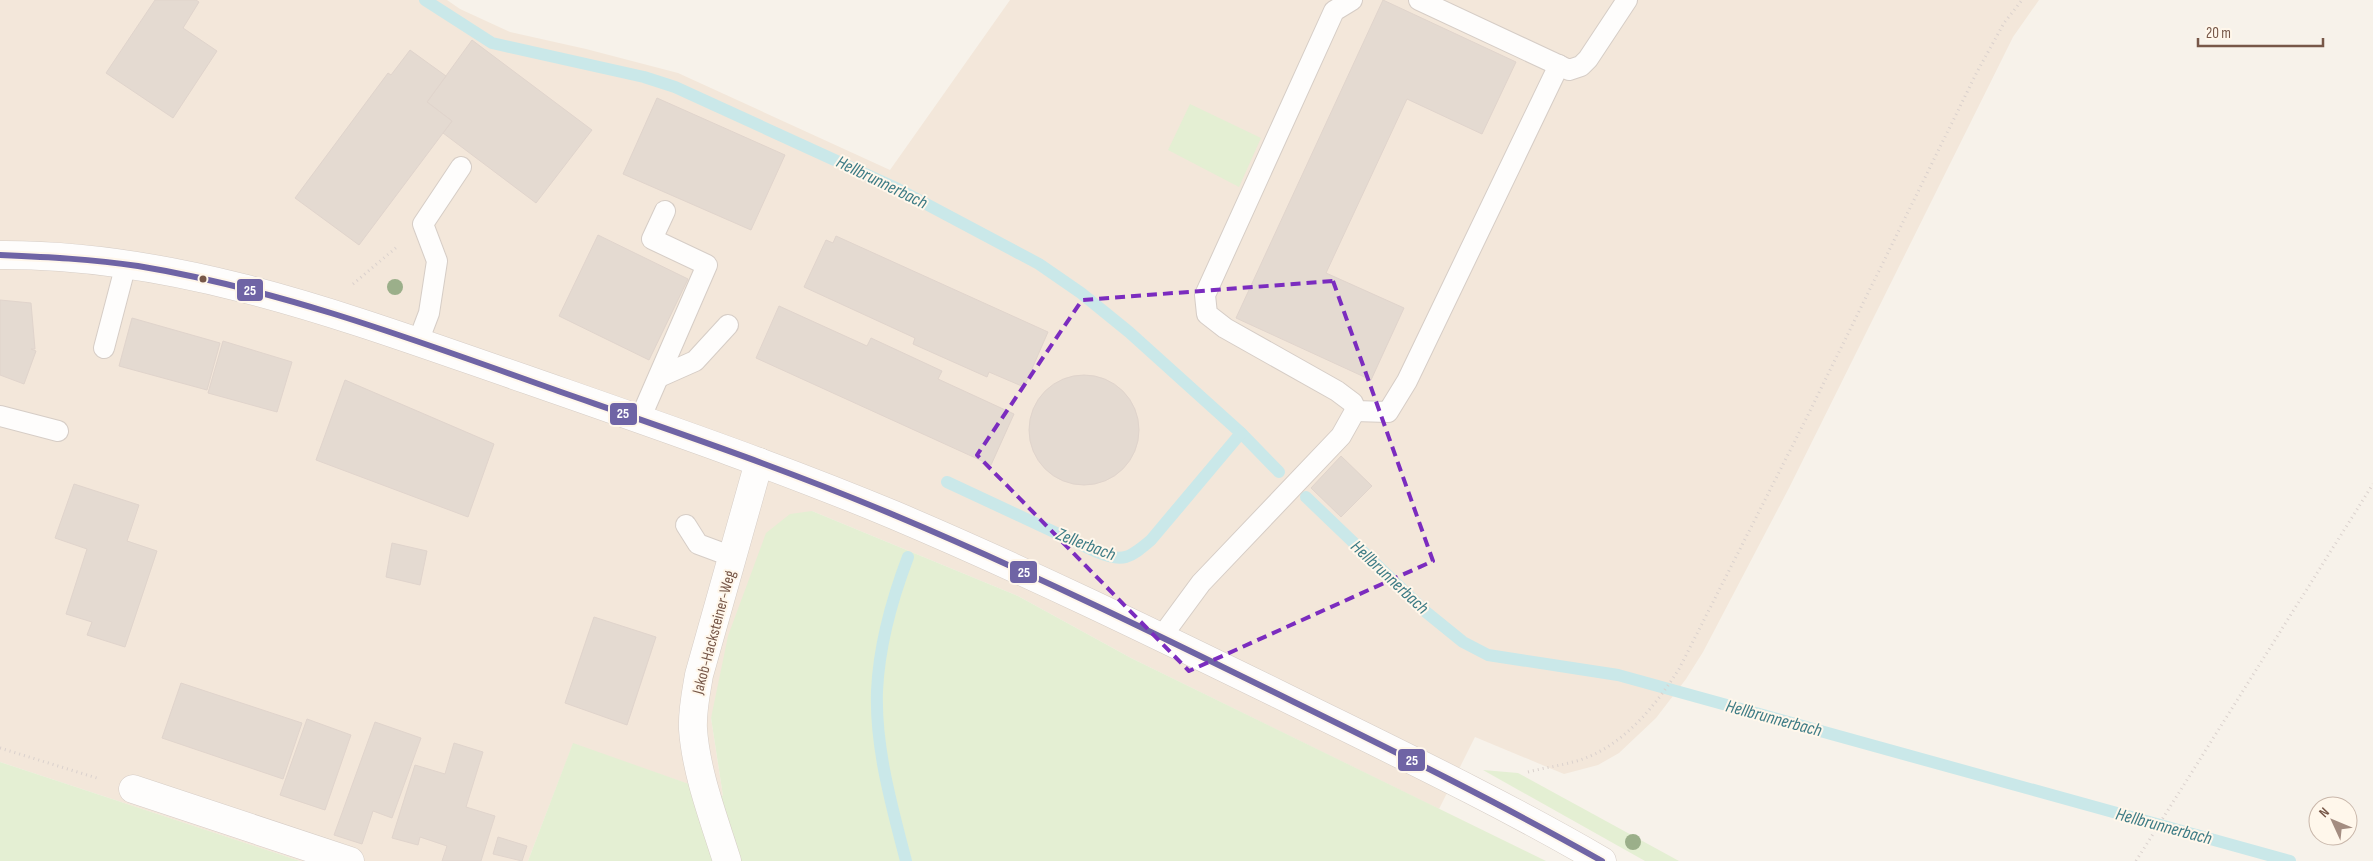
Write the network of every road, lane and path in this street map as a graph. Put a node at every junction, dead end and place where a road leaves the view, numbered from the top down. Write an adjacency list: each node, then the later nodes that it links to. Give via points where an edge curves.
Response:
1 (1352, 0): 16 (lane, via 1334,10 1205,294 1207,314 1225,328 1337,391 1353,403)
2 (1419, 0): 5 (lane)
3 (1627, 0): 5 (lane, via 1598,46 1581,66 1569,70)
4 (2022, 0): 26 (path, via 2004,23 1977,72 1777,478 1679,669 1660,699 1620,738 1596,753 1574,762)
5 (1559, 65): 16 (lane, via 1407,381 1388,412)
6 (461, 168): 8 (lane)
7 (665, 211): 15 (lane, via 652,239 707,265)
8 (423, 224): 11 (path); 13 (lane, via 437,261 429,313)
9 (0, 254): 10 (street, via 54,254)
10 (126, 264): 13 (street, via 255,290); 14 (lane)
11 (349, 287)
12 (728, 325): 15 (lane, via 695,361)
13 (418, 342): 18 (street)
14 (104, 348)
15 (659, 377): 18 (lane)
16 (1355, 411): 24 (lane, via 1341,436 1201,583)
17 (0, 416): 19 (lane)
18 (640, 420): 20 (street)
19 (58, 431)
20 (759, 462): 23 (street, Jakob-Hacksteiner-Weg); 24 (street, via 945,537)
21 (2373, 484): 31 (path)
22 (686, 525): 23 (lane, via 698,544)
23 (733, 557): 29 (street, Jakob-Hacksteiner-Weg, via 699,675 693,729 708,800)
24 (1162, 636): 30 (street, via 1499,804)
25 (0, 748): 27 (path)
26 (1528, 772)
27 (133, 789): 28 (street)
28 (350, 861)
29 (726, 861)
30 (1602, 861)
31 (2136, 861)

